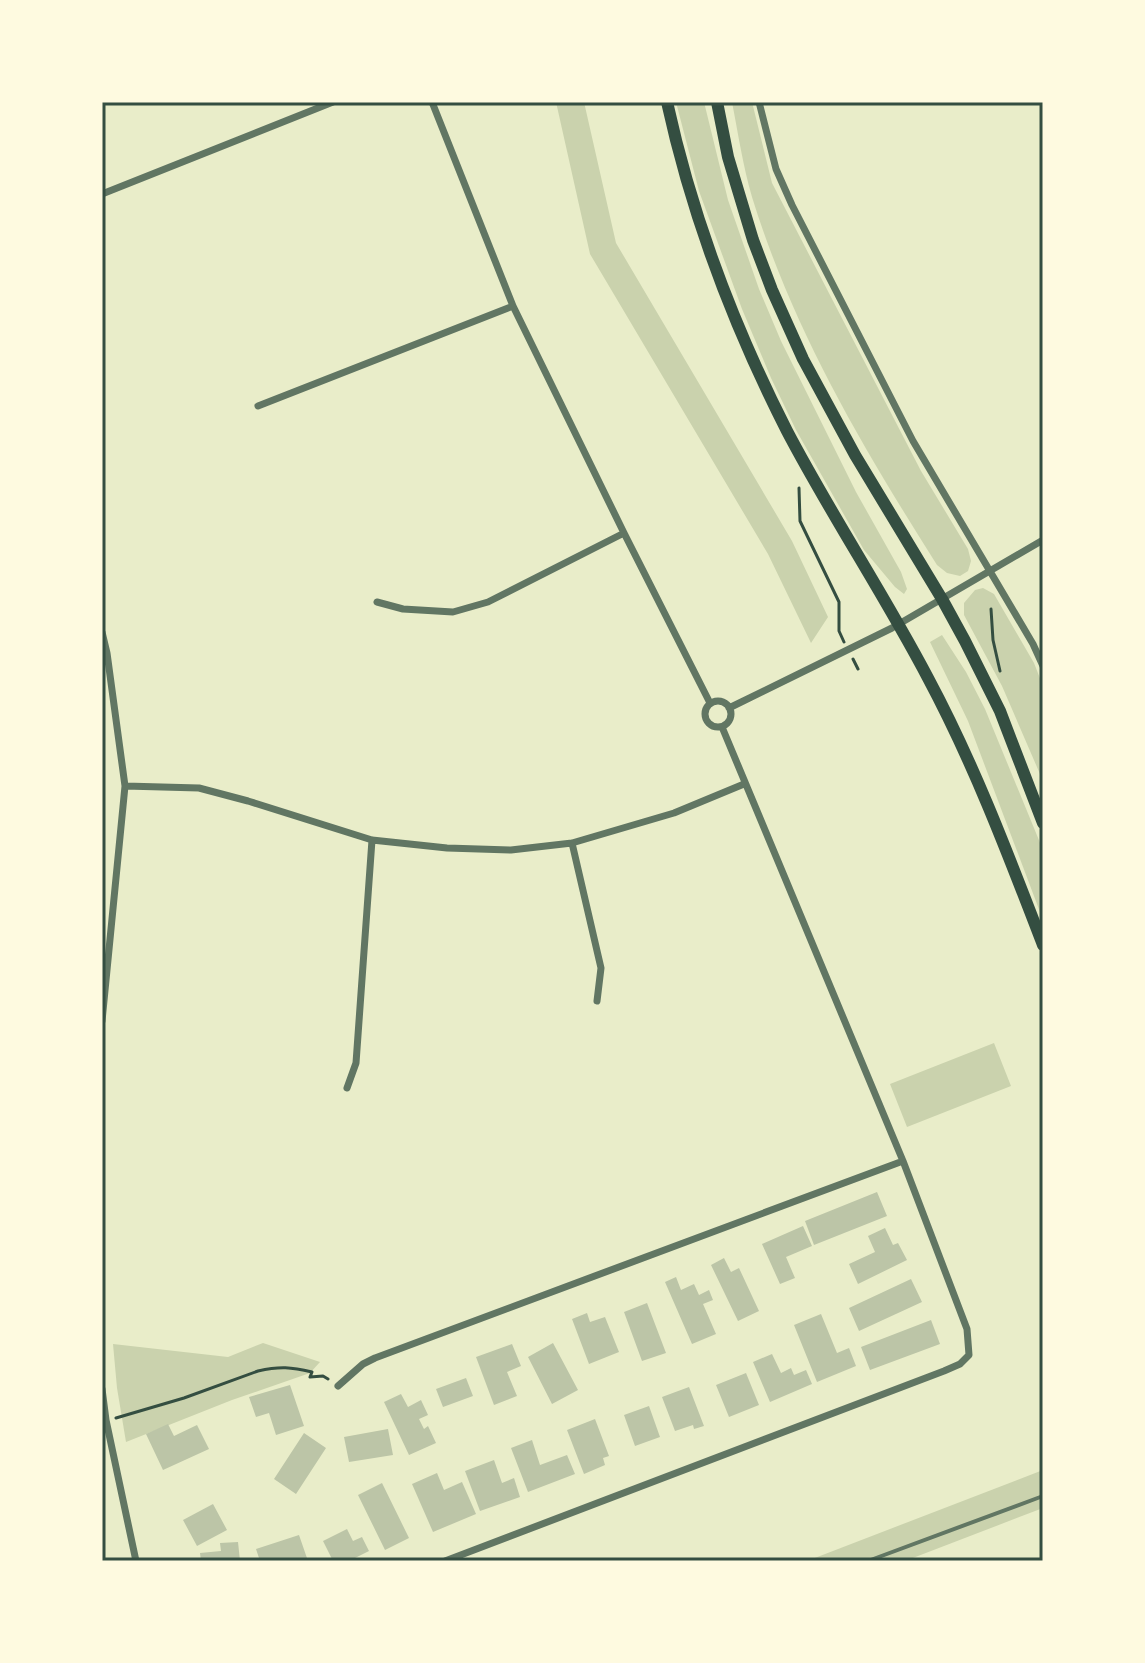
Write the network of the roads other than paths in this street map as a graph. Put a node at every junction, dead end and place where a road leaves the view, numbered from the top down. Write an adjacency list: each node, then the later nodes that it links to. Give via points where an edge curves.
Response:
1 (333, 102): 6 (street)
2 (432, 102): 7 (street)
3 (667, 102): 14 (highway, via 693,204 756,363 829,507)
4 (717, 102): 12 (highway, via 753,240 803,359)
5 (759, 102): 11 (street, via 776,169 792,205 913,441)
6 (102, 194)
7 (513, 306): 8 (street); 9 (street)
8 (258, 406)
9 (624, 533): 13 (street, via 488,602 453,612); 17 (street)
10 (1043, 540): 11 (street)
11 (990, 572): 12 (street); 16 (street)
12 (942, 599): 14 (street); 22 (highway, via 1000,711)
13 (377, 602)
14 (899, 624): 18 (street); 25 (highway, via 967,756)
15 (102, 632): 21 (street)
16 (1043, 666)
17 (710, 703): 18 (street); 19 (street, via 704,714 707,722)
18 (729, 708): 19 (street, via 730,719)
19 (722, 727): 20 (street)
20 (744, 784): 24 (street, via 674,813); 29 (street)
21 (125, 786): 23 (street, via 199,788); 27 (street)
22 (1043, 823)
23 (372, 840): 24 (street, via 499,849); 28 (street, via 356,1063)
24 (572, 843): 26 (street, via 601,968)
25 (1043, 945)
26 (597, 1001)
27 (102, 1021)
28 (347, 1088)
29 (903, 1161): 30 (street, via 375,1358); 34 (street, via 967,1329 969,1355 960,1364)
30 (338, 1386)
31 (102, 1389): 33 (street)
32 (1043, 1496): 35 (lane)
33 (136, 1561)
34 (445, 1561)
35 (868, 1561)

